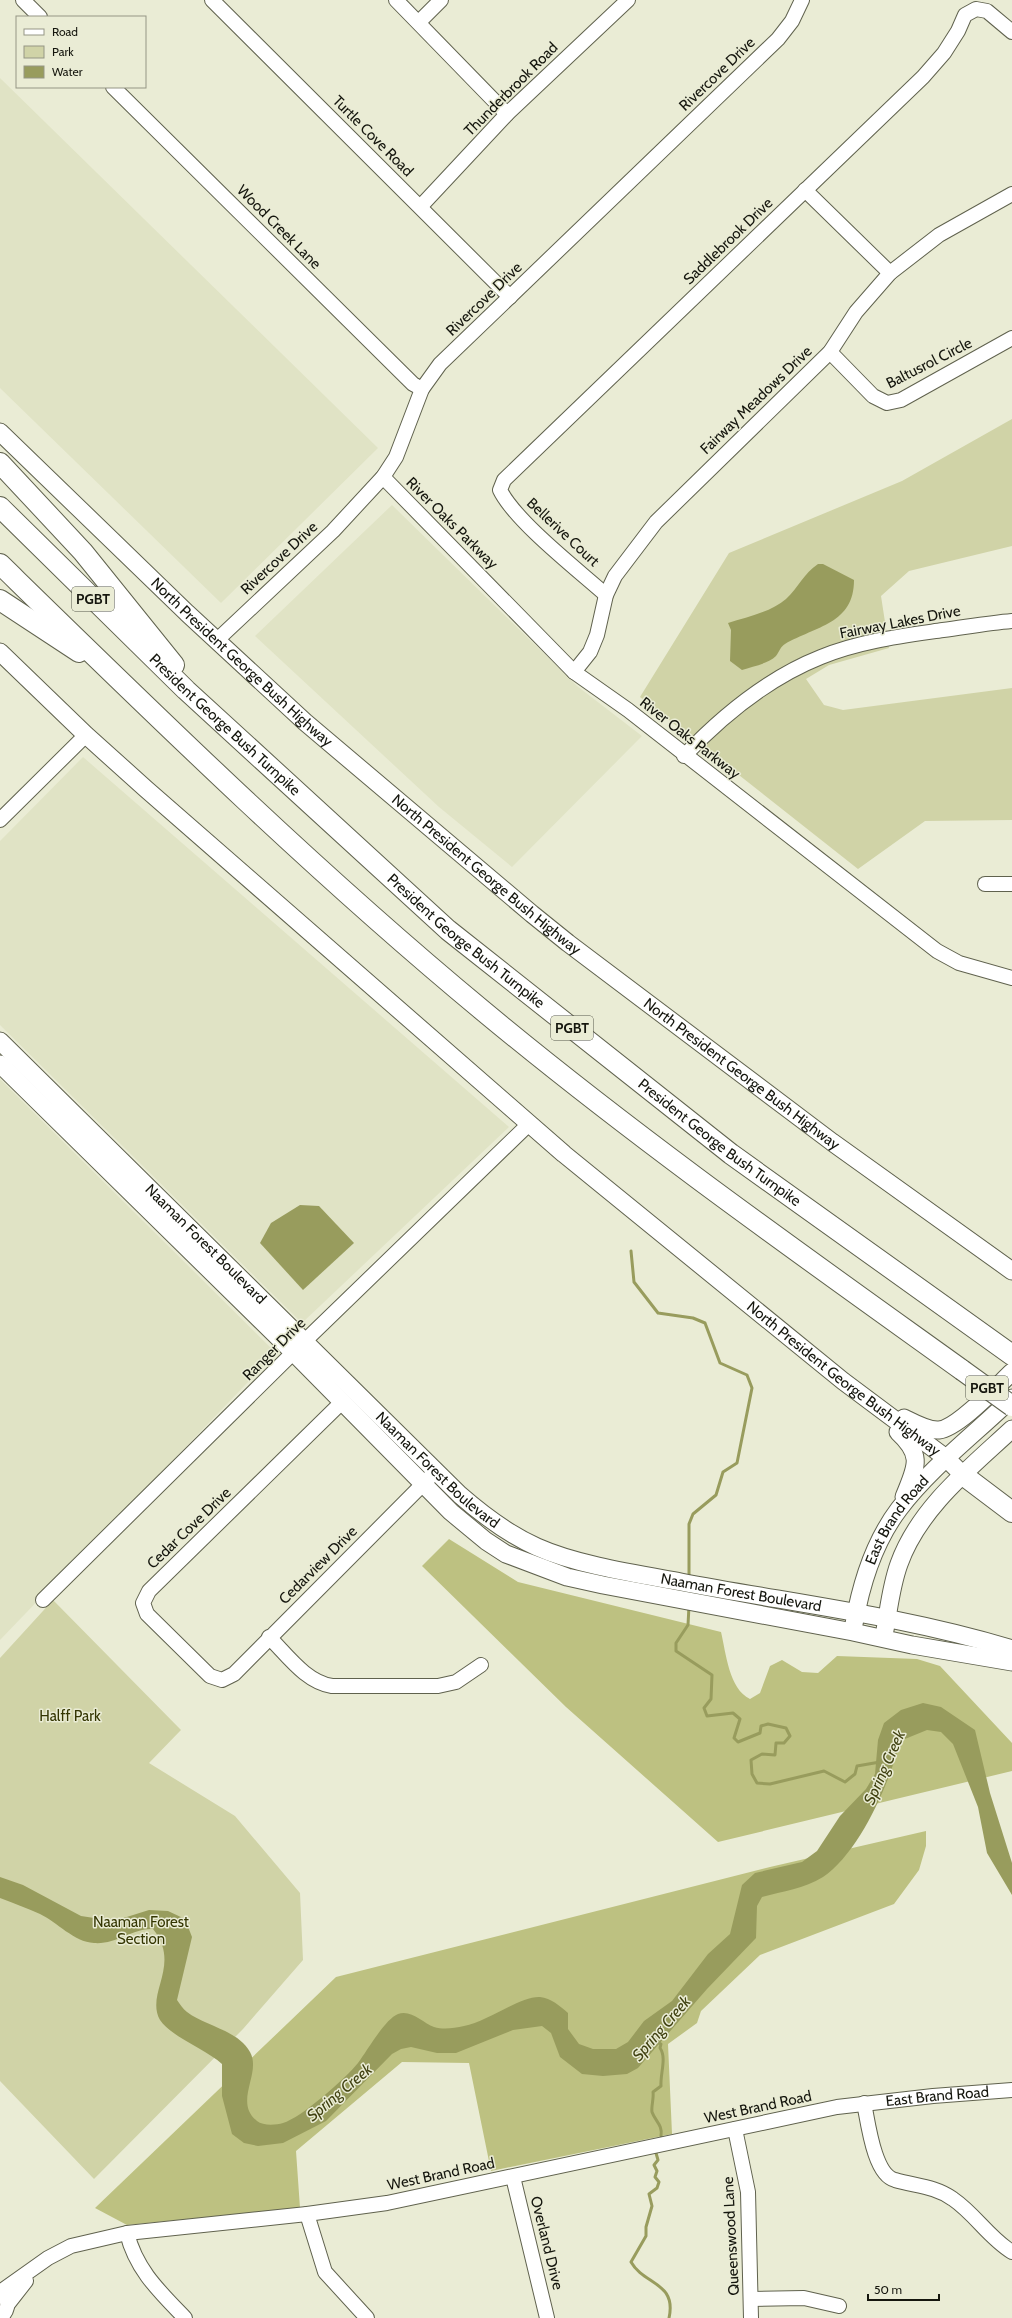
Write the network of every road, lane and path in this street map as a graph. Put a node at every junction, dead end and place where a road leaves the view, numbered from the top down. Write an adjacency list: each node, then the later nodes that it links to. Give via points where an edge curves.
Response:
1 (23, 0): 7 (street)
2 (212, 0): 14 (street, Turtle Cove Road)
3 (396, 0): 8 (street)
4 (442, 0): 8 (street)
5 (628, 0): 11 (street, Thunderbrook Road)
6 (802, 0): 16 (street, Rivercove Drive, via 792,21 778,39)
7 (39, 16)
8 (419, 22): 11 (street)
9 (1012, 32): 12 (street, Saddlebrook Drive, via 987,11 976,9 965,15 944,53 924,77)
10 (115, 88): 19 (street, Wood Creek Lane, via 413,384)
11 (507, 114): 14 (street, Thunderbrook Road)
12 (805, 190): 15 (street); 23 (street, Saddlebrook Drive, via 504,480)
13 (1012, 194): 15 (street, Fairway Meadows Drive, via 939,235)
14 (421, 206): 16 (street, Turtle Cove Road)
15 (890, 273): 18 (street, Fairway Meadows Drive, via 856,312)
16 (510, 297): 19 (street, Rivercove Drive, via 440,364)
17 (1012, 338): 18 (street, Baltusrol Circle, via 901,400 887,403 873,396)
18 (830, 352): 26 (street, Fairway Meadows Drive, via 656,522 615,576)
19 (422, 389): 22 (street, Rivercove Drive, via 396,457)
20 (0, 432): 29 (main road, North President George Bush Highway)
21 (0, 463): 33 (highway, via 68,535 172,660)
22 (383, 477): 29 (street, Rivercove Drive, via 333,531); 32 (street, River Oaks Parkway)
23 (500, 490): 26 (street, Bellerive Court, via 504,499 534,531)
24 (0, 507): 33 (highway, President George Bush Turnpike / PGBT)
25 (0, 564): 31 (highway, PGBT)
26 (606, 595): 32 (street, Fairway Meadows Drive, via 592,646)
27 (0, 600): 31 (highway)
28 (1012, 621): 35 (street, Fairway Lakes Drive, via 906,635 859,644 821,657 781,676 746,699 721,719)
29 (216, 641): 42 (main road, North President George Bush Highway, via 340,753 568,943 832,1142)
30 (0, 652): 34 (main road, North President George Bush Highway)
31 (110, 671): 50 (highway, PGBT, bridge, via 322,873 506,1031 670,1159)
32 (574, 672): 35 (street, River Oaks Parkway, via 628,710)
33 (186, 690): 45 (highway, President George Bush Turnpike / PGBT, via 448,930 731,1154)
34 (86, 735): 36 (street); 41 (main road, North President George Bush Highway)
35 (684, 756): 39 (street, River Oaks Parkway, via 937,951 959,963)
36 (0, 820)
37 (985, 884): 38 (street)
38 (1012, 884)
39 (1012, 978)
40 (2, 1053): 43 (main road, Naaman Forest Boulevard); 44 (main road, Naaman Forest Boulevard)
41 (530, 1123): 43 (street, Ranger Drive); 47 (main road, North President George Bush Highway, via 564,1154)
42 (1012, 1271)
43 (305, 1341): 44 (street, Ranger Drive); 53 (main road, Naaman Forest Boulevard)
44 (294, 1353): 49 (main road, Naaman Forest Boulevard); 60 (street, Ranger Drive)
45 (1012, 1355)
46 (1012, 1372): 47 (main road, via 954,1425 939,1430 924,1427 910,1420 881,1404 856,1385)
47 (843, 1381): 52 (main road, North President George Bush Highway); 56 (main road, via 846,1390 911,1443 916,1456 915,1466)
48 (1012, 1398): 52 (main road, East Brand Road)
49 (342, 1402): 55 (main road, Naaman Forest Boulevard); 70 (street, Cedar Cove Drive, via 149,1591 143,1603 147,1614 210,1676)
50 (1012, 1406)
51 (1012, 1429): 54 (main road, East Brand Road)
52 (946, 1458): 54 (main road, North President George Bush Highway); 56 (main road, East Brand Road)
53 (436, 1472): 55 (street, Cedarview Drive); 58 (main road, Naaman Forest Boulevard, via 489,1520 532,1545)
54 (963, 1475): 57 (highway); 63 (main road, East Brand Road, via 922,1520 905,1548 893,1585)
55 (423, 1484): 59 (main road, Naaman Forest Boulevard, via 486,1541 506,1554); 65 (street, Cedarview Drive)
56 (900, 1508): 62 (main road, East Brand Road, via 872,1557)
57 (1012, 1512)
58 (569, 1559): 59 (main road); 61 (main road, Naaman Forest Boulevard, via 638,1574)
59 (564, 1576): 61 (main road, Naaman Forest Boulevard, via 636,1591)
60 (44, 1600)
61 (732, 1600): 62 (main road, Naaman Forest Boulevard); 64 (main road, Naaman Forest Boulevard)
62 (856, 1613): 63 (main road, Naaman Forest Boulevard); 64 (main road, East Brand Road)
63 (887, 1619): 66 (main road, East Brand Road); 67 (main road, Naaman Forest Boulevard, via 967,1636)
64 (852, 1632): 66 (main road, Naaman Forest Boulevard)
65 (269, 1638): 69 (street, via 310,1678 318,1684 332,1686 438,1686 456,1682); 70 (street, Cedarview Drive, via 234,1674)
66 (884, 1638): 68 (main road, Naaman Forest Boulevard)
67 (1012, 1649)
68 (1012, 1662)
69 (481, 1665)
70 (222, 1680)
71 (1012, 2090): 72 (street, East Brand Road)
72 (864, 2103): 73 (street, West Brand Road); 77 (street, via 878,2164 883,2173 893,2180 919,2184 952,2198)
73 (735, 2129): 74 (street, West Brand Road); 78 (street, Queenswood Lane, via 748,2192)
74 (513, 2177): 75 (street, West Brand Road, via 387,2203); 83 (street, Overland Drive)
75 (307, 2214): 76 (street, West Brand Road); 82 (street, via 325,2272)
76 (127, 2233): 79 (street, West Brand Road, via 71,2246 48,2258 29,2273 27,2280); 81 (street, via 134,2256 149,2281)
77 (1012, 2252)
78 (751, 2299): 80 (street, via 811,2299); 84 (street, Queenswood Lane)
79 (4, 2306)
80 (839, 2306)
81 (185, 2318)
82 (367, 2318)
83 (547, 2318)
84 (751, 2318)

